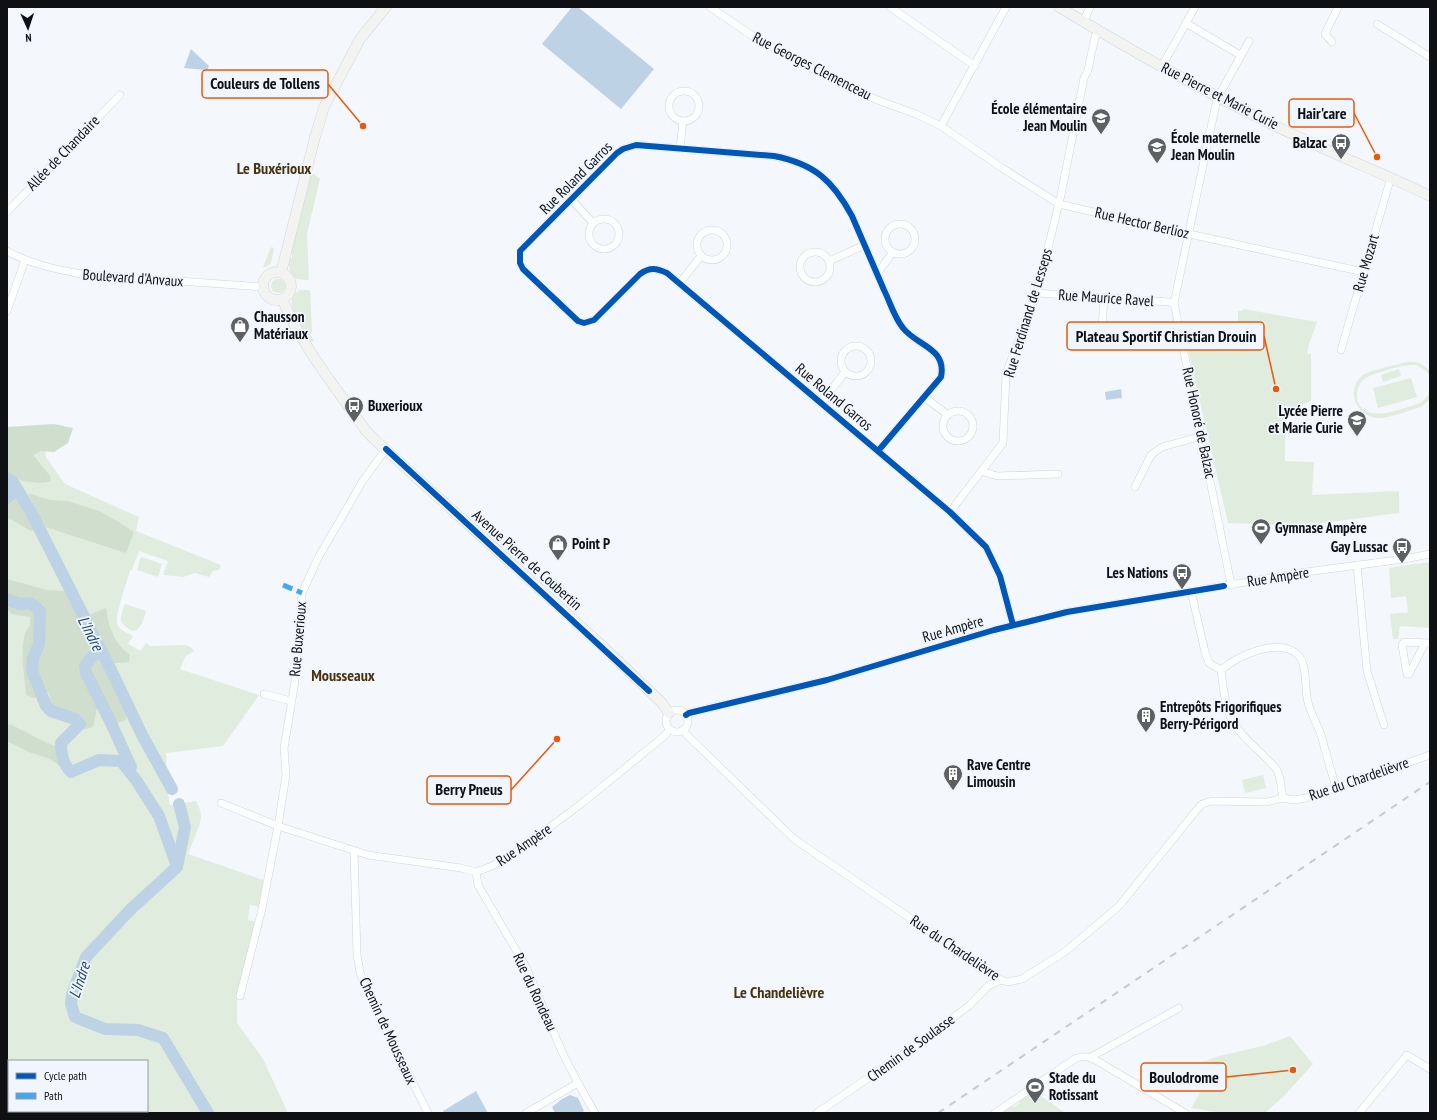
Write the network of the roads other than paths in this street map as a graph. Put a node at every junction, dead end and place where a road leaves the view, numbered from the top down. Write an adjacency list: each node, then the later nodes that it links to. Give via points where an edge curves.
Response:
1 (386, 7): 38 (street, via 360,39 324,107)
2 (710, 7): 22 (street, Rue Georges Clemenceau, via 754,37 847,87)
3 (890, 7): 17 (street)
4 (1006, 7): 17 (street)
5 (1058, 7): 9 (street, Rue Pierre et Marie Curie)
6 (1090, 7): 9 (street)
7 (1195, 7): 10 (street)
8 (1338, 7): 14 (street, via 1324,34)
9 (1083, 22): 12 (street, Rue Pierre et Marie Curie)
10 (1186, 23): 15 (street); 18 (street)
11 (1377, 24): 16 (street)
12 (1098, 30): 18 (street, Rue Pierre et Marie Curie); 27 (street, Rue Ferdinand de Lesseps, via 1084,78)
13 (1249, 41): 15 (street, Rue Honoré de Balzac)
14 (1332, 42)
15 (1240, 55): 20 (street, Rue Honoré de Balzac)
16 (1430, 58)
17 (975, 66): 22 (street)
18 (1162, 66): 20 (street, Rue Pierre et Marie Curie)
19 (120, 95): 28 (street, Allée de Chandaire)
20 (1218, 97): 24 (street, Rue Pierre et Marie Curie, via 1325,149); 30 (street, Rue Honoré de Balzac)
21 (683, 121): 21 (street, via 696,116 699,108 696,97 688,92 674,96 669,108 674,117); 23 (street)
22 (941, 126): 27 (street, Rue Hector Berlioz)
23 (680, 149): 26 (street, Rue Roland Garros, via 636,145 623,149); 31 (street, Rue Roland Garros, via 774,156 790,159 814,170 835,188 852,216)
24 (1391, 177): 25 (street, Rue Pierre et Marie Curie); 37 (street, Rue Mozart)
25 (1430, 196)
26 (571, 200): 29 (street); 40 (street, Rue Roland Garros, via 520,251 519,258 523,269 578,321 594,320 648,269 657,268)
27 (1059, 204): 30 (street, Rue Hector Berlioz); 42 (street, Rue Ferdinand de Lesseps)
28 (7, 212)
29 (594, 223): 29 (street, via 589,230 593,244 602,248 611,247 619,235 616,225 608,219)
30 (1188, 233): 37 (street, Rue Hector Berlioz); 45 (street, Rue Honoré de Balzac)
31 (865, 245): 36 (street); 39 (street, Rue Roland Garros)
32 (7, 251): 35 (street, Boulevard d'Anvaux)
33 (893, 252): 33 (street, via 902,254 913,246 914,235 908,227 898,224 887,232 886,245); 39 (street)
34 (701, 256): 34 (street, via 710,260 722,256 727,246 724,236 710,230 702,234 697,242); 40 (street)
35 (25, 260): 41 (street, Boulevard d'Anvaux, via 80,274); 46 (street)
36 (829, 261): 36 (street, via 819,252 808,253 800,263 801,273 808,280 822,280 829,272)
37 (1364, 272): 48 (street, Rue Mozart)
38 (280, 273): 41 (street, via 268,275); 44 (street, via 288,278 291,286 289,294)
39 (878, 274): 50 (street, Rue Roland Garros, via 896,318 903,328 937,354 940,360 943,369 941,377)
40 (679, 284): 51 (street, Rue Roland Garros)
41 (263, 286): 44 (street, via 269,298)
42 (1038, 293): 43 (street, Rue Maurice Ravel); 56 (street, Rue Ferdinand de Lesseps, via 1006,374 1003,443)
43 (1104, 298): 45 (street, Rue Maurice Ravel); 47 (street)
44 (282, 299): 54 (street, Avenue Pierre de Coubertin, via 307,348 366,431)
45 (1174, 304): 53 (street, Rue Honoré de Balzac)
46 (7, 311)
47 (1100, 342)
48 (1341, 350)
49 (845, 372): 49 (street, via 854,376 866,372 870,363 868,352 854,346 845,350 841,358); 51 (street)
50 (924, 397): 52 (street); 55 (street, Rue Roland Garros)
51 (821, 403): 55 (street, Rue Roland Garros)
52 (948, 415): 52 (street, via 943,422 947,436 957,441 969,436 973,427 970,417 962,411)
53 (1202, 436): 58 (street, via 1162,446 1151,455); 62 (street, Rue Honoré de Balzac)
54 (386, 449): 68 (street, Rue Buxerioux, via 362,482 311,571 302,593); 69 (street, Avenue Pierre de Coubertin, via 597,641 661,702)
55 (878, 451): 59 (street, Rue Roland Garros)
56 (981, 471): 57 (street, via 996,476); 59 (street, Rue Ferdinand de Lesseps)
57 (1058, 474)
58 (1135, 487)
59 (950, 512): 64 (street, Rue Roland Garros, via 986,547 1000,576)
60 (1430, 554): 61 (street, Rue Ampère, via 1404,560)
61 (1357, 565): 62 (street, Rue Ampère); 71 (street, via 1367,671)
62 (1231, 584): 63 (street, Rue Ampère)
63 (1191, 591): 64 (street, Rue Ampère, via 1067,612); 66 (street, via 1209,663)
64 (1013, 625): 70 (street, Rue Ampère, via 827,680)
65 (1427, 643): 65 (street, via 1402,644 1407,674 1409,674)
66 (1222, 670): 75 (street, via 1253,651 1279,648 1298,655 1302,661 1307,699 1321,735); 76 (street, via 1230,717 1277,770)
67 (264, 694): 68 (street)
68 (291, 701): 78 (street, Rue Buxerioux, via 284,748 286,775)
69 (669, 713): 70 (street, via 680,711); 72 (street, via 666,723)
70 (686, 715): 73 (street, via 687,724)
71 (1384, 725)
72 (669, 729): 73 (street, via 675,732); 80 (street, Rue Ampère, via 662,738 581,804 512,855)
73 (684, 729): 81 (street, Rue du Chardelièvre, via 689,737 794,839)
74 (1430, 755): 75 (street, Rue du Chardelièvre)
75 (1336, 788): 76 (street, Rue du Chardelièvre, via 1299,799)
76 (1283, 798): 81 (street, Rue du Chardelièvre, via 1267,802 1212,801 1202,804 1119,906 1066,952 1022,979 1008,982)
77 (221, 803): 78 (street)
78 (278, 826): 79 (street); 82 (street, via 262,909)
79 (354, 851): 80 (street); 87 (street, Chemin de Mousseaux, via 357,955 360,972)
80 (476, 872): 86 (street, Rue du Rondeau, via 478,885 526,969)
81 (1001, 980): 90 (street, Chemin de Soulasse, via 988,986 970,1005 915,1046)
82 (240, 996)
83 (1179, 1008): 84 (street)
84 (1088, 1056): 91 (street, via 1076,1058); 92 (street)
85 (1430, 1069): 93 (street, via 1407,1055)
86 (578, 1083): 88 (street); 89 (street, Rue du Rondeau)
87 (428, 1113)
88 (526, 1113)
89 (595, 1113)
90 (817, 1113)
91 (995, 1113)
92 (1185, 1113)
93 (1359, 1113)

